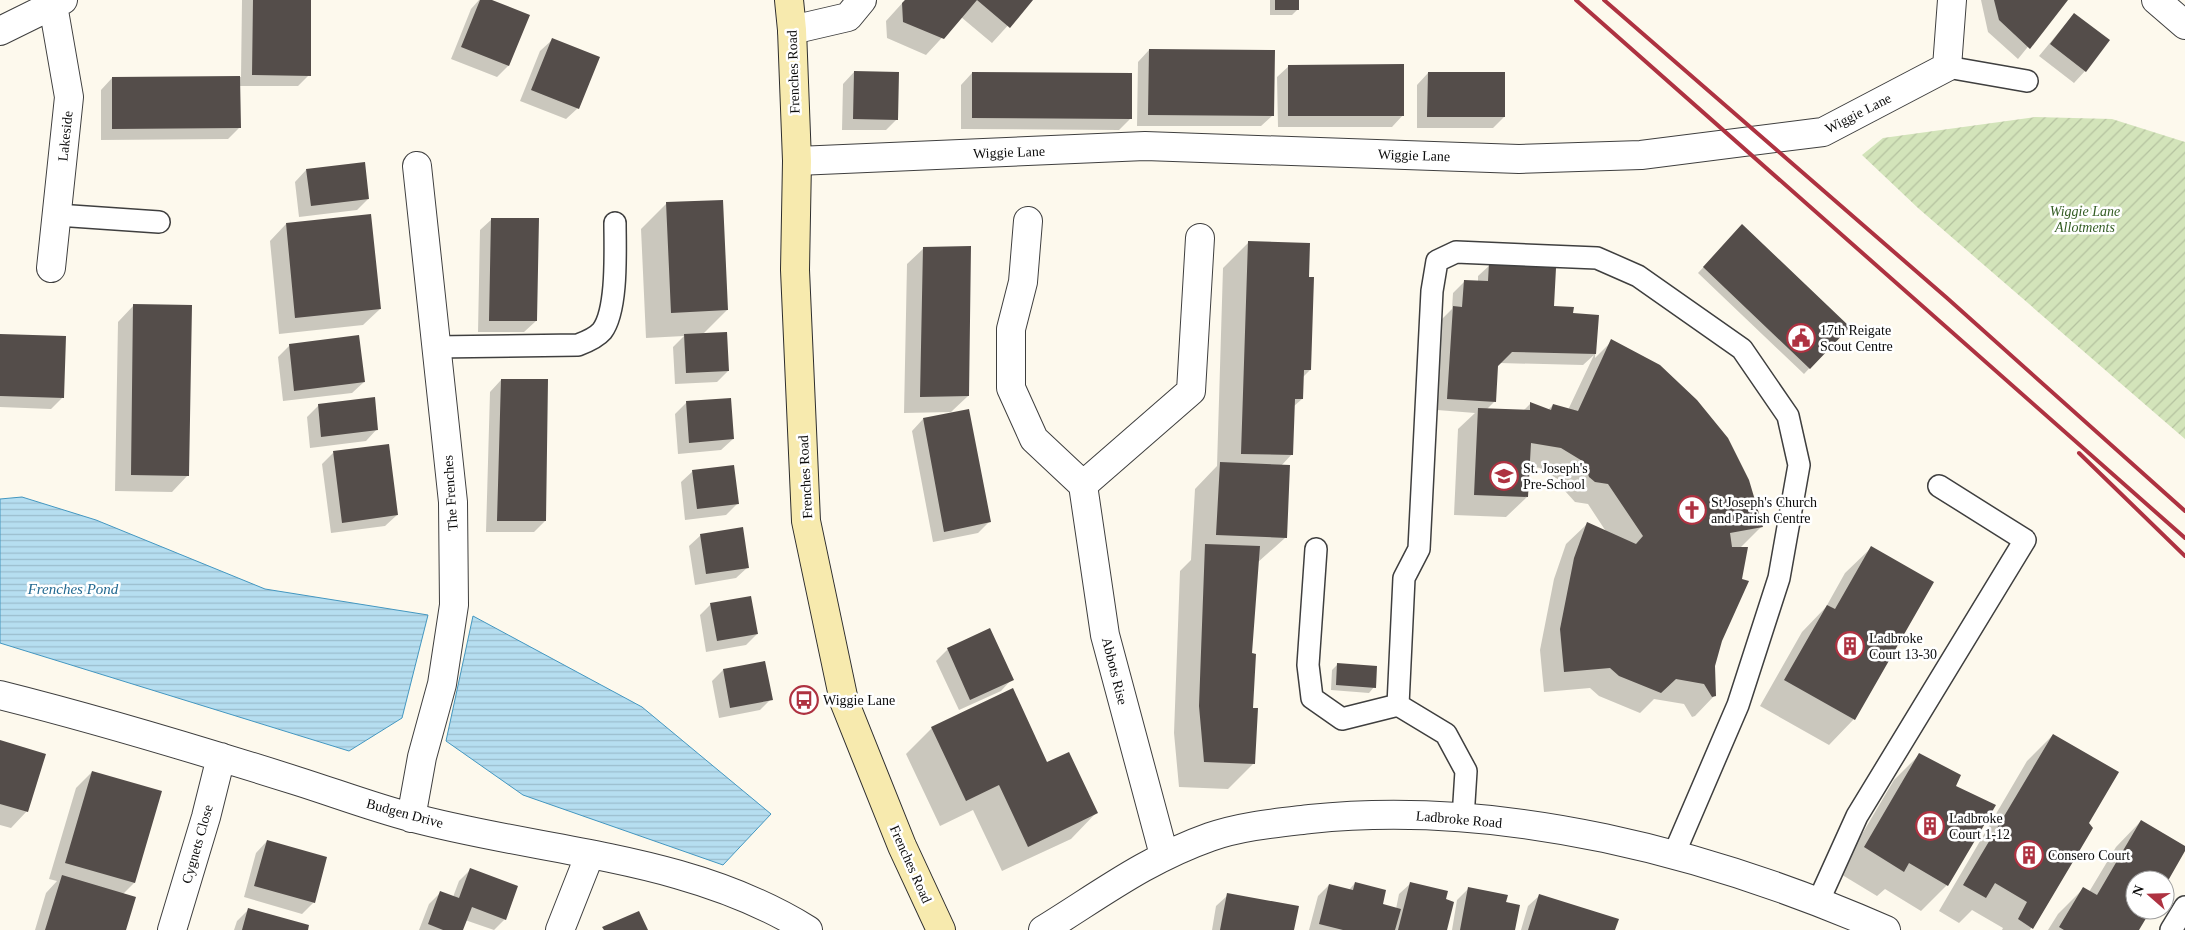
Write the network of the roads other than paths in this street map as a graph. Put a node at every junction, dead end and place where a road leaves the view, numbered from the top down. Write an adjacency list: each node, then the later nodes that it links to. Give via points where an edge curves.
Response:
1 (789, 0): 7 (street, Frenches Road)
2 (1952, 0): 9 (street)
3 (2156, 0): 6 (street)
4 (58, 3): 8 (street); 13 (street, Lakeside, via 69,97)
5 (855, 8): 7 (street)
6 (2185, 25)
7 (792, 30): 11 (street, Frenches Road)
8 (0, 31)
9 (1947, 67): 10 (lane); 11 (street, Wiggie Lane, via 1822,132 1641,155 1520,159 1145,146)
10 (2027, 81)
11 (797, 161): 36 (street, Frenches Road, via 794,270 806,521 844,701 902,846)
12 (417, 166): 19 (street, The Frenches)
13 (57, 216): 15 (lane); 18 (street, Lakeside)
14 (1028, 221): 20 (street, via 1023,282 1011,329 1011,388 1034,439)
15 (159, 222)
16 (615, 223): 19 (lane, via 615,271 610,312 602,331 589,341 578,345)
17 (1200, 238): 20 (street, via 1191,391)
18 (51, 268)
19 (435, 346): 26 (street, The Frenches, via 453,502 454,606 442,684 422,757)
20 (1083, 485): 29 (street, Abbots Rise, via 1105,635)
21 (1939, 486): 31 (lane, via 2025,540 1858,816)
22 (1316, 549): 24 (lane, via 1308,664 1312,698 1342,719)
23 (0, 695): 25 (street, Budgen Drive, via 89,717)
24 (1398, 705): 27 (lane, via 1446,734 1466,771); 30 (lane, via 1404,578 1419,549 1432,291 1437,261 1456,252 1597,258 1638,276 1742,349 1788,416 1799,465 1779,578 1738,705)
25 (221, 758): 26 (street, Budgen Drive); 33 (street, Cygnets Close)
26 (411, 818): 28 (street, Budgen Drive)
27 (1463, 818): 29 (street, Ladbroke Road, via 1394,814 1258,825 1212,836); 30 (street, Ladbroke Road, via 1573,832)
28 (590, 854): 34 (street); 35 (street, Budgen Drive, via 713,884)
29 (1164, 854): 37 (street, Ladbroke Road)
30 (1674, 854): 31 (street, Ladbroke Road)
31 (1819, 900): 38 (street, Ladbroke Road)
32 (2185, 908): 39 (lane)
33 (172, 930)
34 (560, 930)
35 (808, 930)
36 (941, 930)
37 (1043, 930)
38 (1886, 930)
39 (2171, 930)

